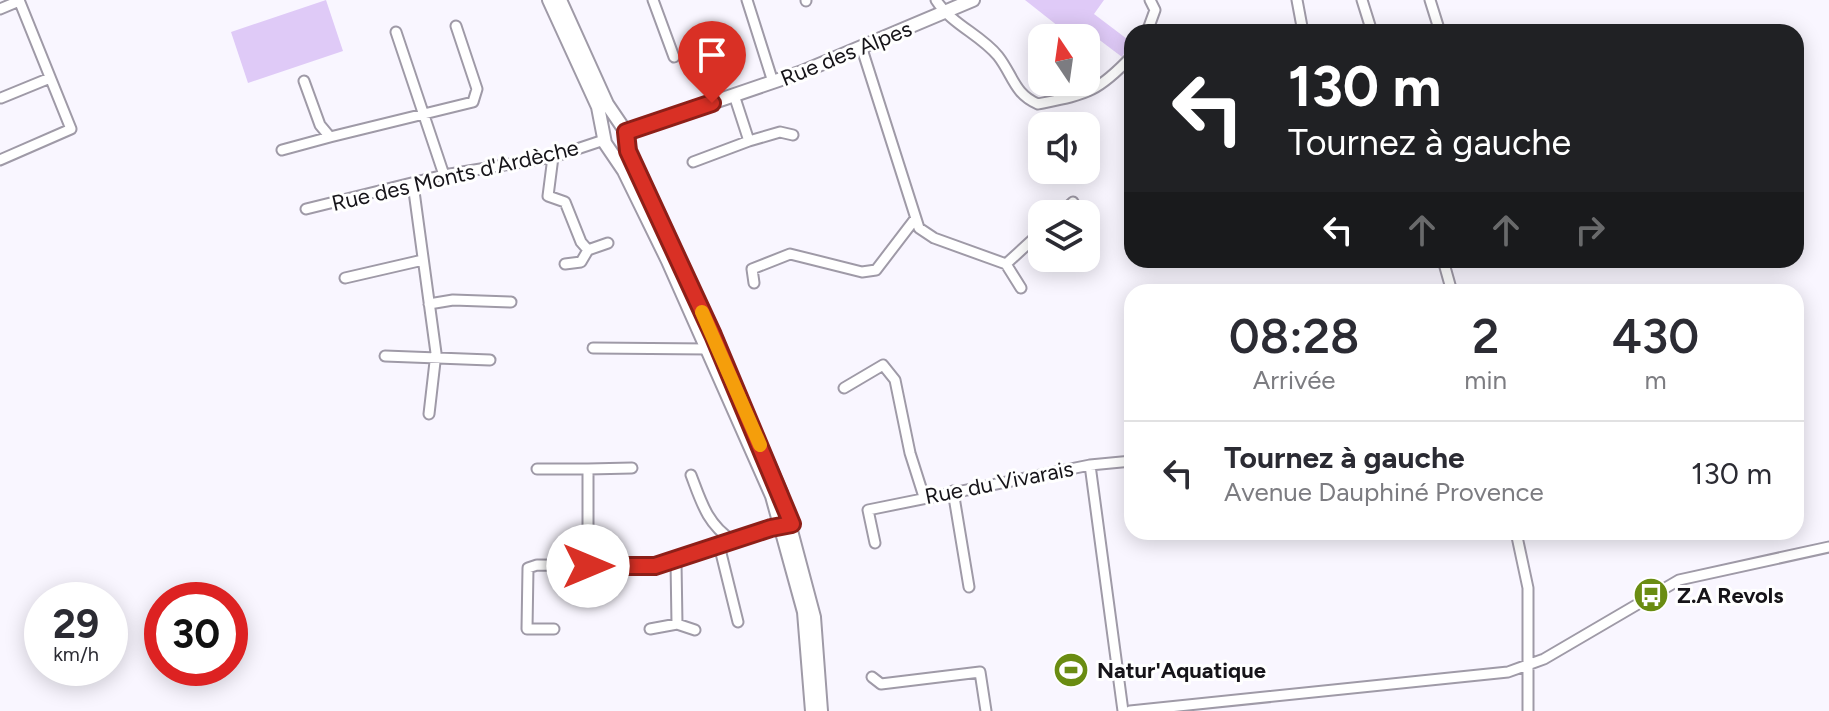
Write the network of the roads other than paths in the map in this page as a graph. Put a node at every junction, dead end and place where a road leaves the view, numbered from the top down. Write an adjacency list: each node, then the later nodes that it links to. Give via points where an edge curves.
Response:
1 (19, 0): 12 (street); 23 (street)
2 (549, 0): 32 (main road, via 598,107)
3 (560, 0): 29 (main road)
4 (653, 0): 21 (street)
5 (747, 0): 25 (street)
6 (936, 0): 13 (street)
7 (973, 0): 13 (main road, Rue des Alpes)
8 (1150, 0): 14 (street, via 1155,10)
9 (1297, 0): 15 (street)
10 (1362, 0): 16 (street)
11 (1430, 0): 17 (street)
12 (0, 9)
13 (945, 13): 20 (main road, Rue des Alpes); 22 (street, via 995,53 1016,91 1038,104 1088,93)
14 (1150, 24)
15 (1302, 24)
16 (1370, 24)
17 (1438, 24)
18 (456, 26): 28 (street, via 477,89 473,102)
19 (396, 32): 28 (street)
20 (862, 49): 25 (main road, Rue des Alpes); 41 (street)
21 (674, 57)
22 (1124, 65)
23 (50, 78): 27 (street); 36 (street, via 71,129)
24 (304, 81): 31 (street, via 320,125)
25 (773, 82): 26 (main road, Rue des Alpes)
26 (734, 95): 29 (main road, Rue des Alpes); 33 (street)
27 (1, 98)
28 (426, 115): 31 (street); 38 (street)
29 (624, 133): 32 (main road, via 611,126); 32 (main road, via 621,147); 68 (main road, via 633,166 713,335)
30 (793, 135): 33 (street, via 780,132)
31 (330, 137): 34 (street)
32 (606, 140): 35 (street, Rue des Monts d'Ardèche); 54 (main road)
33 (749, 141): 37 (street)
34 (282, 150)
35 (553, 157): 38 (street, Rue des Monts d'Ardèche); 44 (street, via 548,196 565,202)
36 (0, 160)
37 (693, 162)
38 (444, 175): 39 (street, Rue des Monts d'Ardèche)
39 (413, 184): 40 (street, Rue des Monts d'Ardèche); 45 (street)
40 (306, 209)
41 (915, 219): 47 (street, via 934,238); 49 (street, via 876,270 862,272 790,254 752,269)
42 (608, 243): 44 (street)
43 (1028, 244): 47 (street)
44 (588, 250): 46 (street, via 581,262)
45 (423, 260): 48 (street); 52 (street)
46 (565, 264)
47 (1006, 264): 50 (street)
48 (345, 278)
49 (754, 283)
50 (1021, 288)
51 (511, 302): 52 (street)
52 (429, 304): 56 (street)
53 (593, 348): 54 (street)
54 (708, 349): 68 (main road)
55 (385, 356): 56 (street)
56 (435, 358): 57 (street); 59 (street)
57 (490, 360)
58 (844, 388): 67 (street, via 883,365 895,380)
59 (429, 414)
60 (1124, 462): 61 (street, Rue du Vivarais)
61 (1090, 465): 66 (street, Rue du Vivarais); 87 (street)
62 (632, 468): 64 (street)
63 (537, 469): 64 (street)
64 (588, 469): 75 (street)
65 (691, 475): 69 (street, via 706,515)
66 (953, 491): 67 (street, Rue du Vivarais); 76 (street)
67 (924, 497): 71 (street, Rue du Vivarais, via 868,510)
68 (787, 524): 69 (street); 84 (main road, via 804,612); 85 (main road, via 814,617)
69 (732, 540): 72 (street)
70 (1518, 540): 82 (street, via 1528,588)
71 (875, 543)
72 (719, 545): 74 (street); 77 (street)
73 (1829, 547): 82 (street, via 1679,580)
74 (676, 562): 75 (street); 78 (street)
75 (588, 566): 79 (street, via 528,568 527,629)
76 (969, 587)
77 (738, 622)
78 (677, 624): 80 (street); 81 (street)
79 (554, 629)
80 (650, 629)
81 (695, 630)
82 (1529, 666): 88 (street, via 1365,689); 89 (street)
83 (872, 677): 86 (street, via 881,684 980,672)
84 (812, 711)
85 (821, 711)
86 (986, 711)
87 (1123, 711)
88 (1130, 711)
89 (1528, 711)

